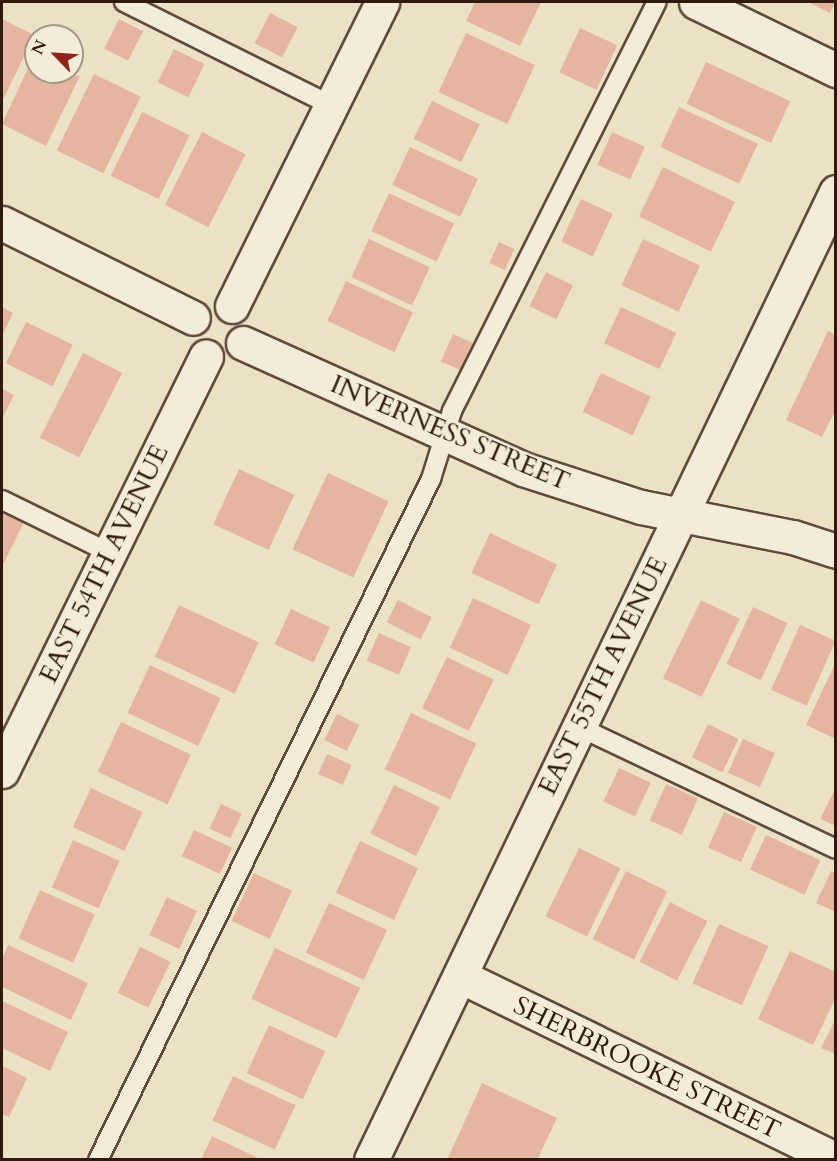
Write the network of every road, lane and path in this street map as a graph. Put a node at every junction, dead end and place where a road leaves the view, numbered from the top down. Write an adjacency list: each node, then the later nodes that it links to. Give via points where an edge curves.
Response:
1 (124, 2): 6 (lane)
2 (382, 2): 6 (street)
3 (657, 2): 14 (lane, via 452,411)
4 (696, 2): 5 (street)
5 (836, 70)
6 (330, 105): 10 (street)
7 (836, 192): 9 (street, EAST 55TH AVENUE)
8 (2, 224): 11 (street)
9 (827, 230): 16 (street, EAST 55TH AVENUE)
10 (232, 306): 11 (street, via 214,303); 12 (street, via 246,326)
11 (193, 318): 13 (street, via 193,345)
12 (243, 343): 13 (street, via 232,356); 14 (street, INVERNESS STREET)
13 (206, 357): 18 (street, EAST 54TH AVENUE)
14 (446, 436): 16 (street, INVERNESS STREET, via 523,469); 24 (lane, via 426,489)
15 (2, 500): 18 (lane)
16 (681, 514): 17 (street, INVERNESS STREET, via 793,537); 19 (street, EAST 55TH AVENUE)
17 (836, 551)
18 (110, 553): 20 (street, EAST 54TH AVENUE)
19 (579, 727): 21 (lane); 22 (street, EAST 55TH AVENUE)
20 (2, 771)
21 (836, 849)
22 (460, 976): 23 (street, SHERBROOKE STREET); 25 (street, EAST 55TH AVENUE)
23 (836, 1159)
24 (98, 1160)
25 (371, 1160)

